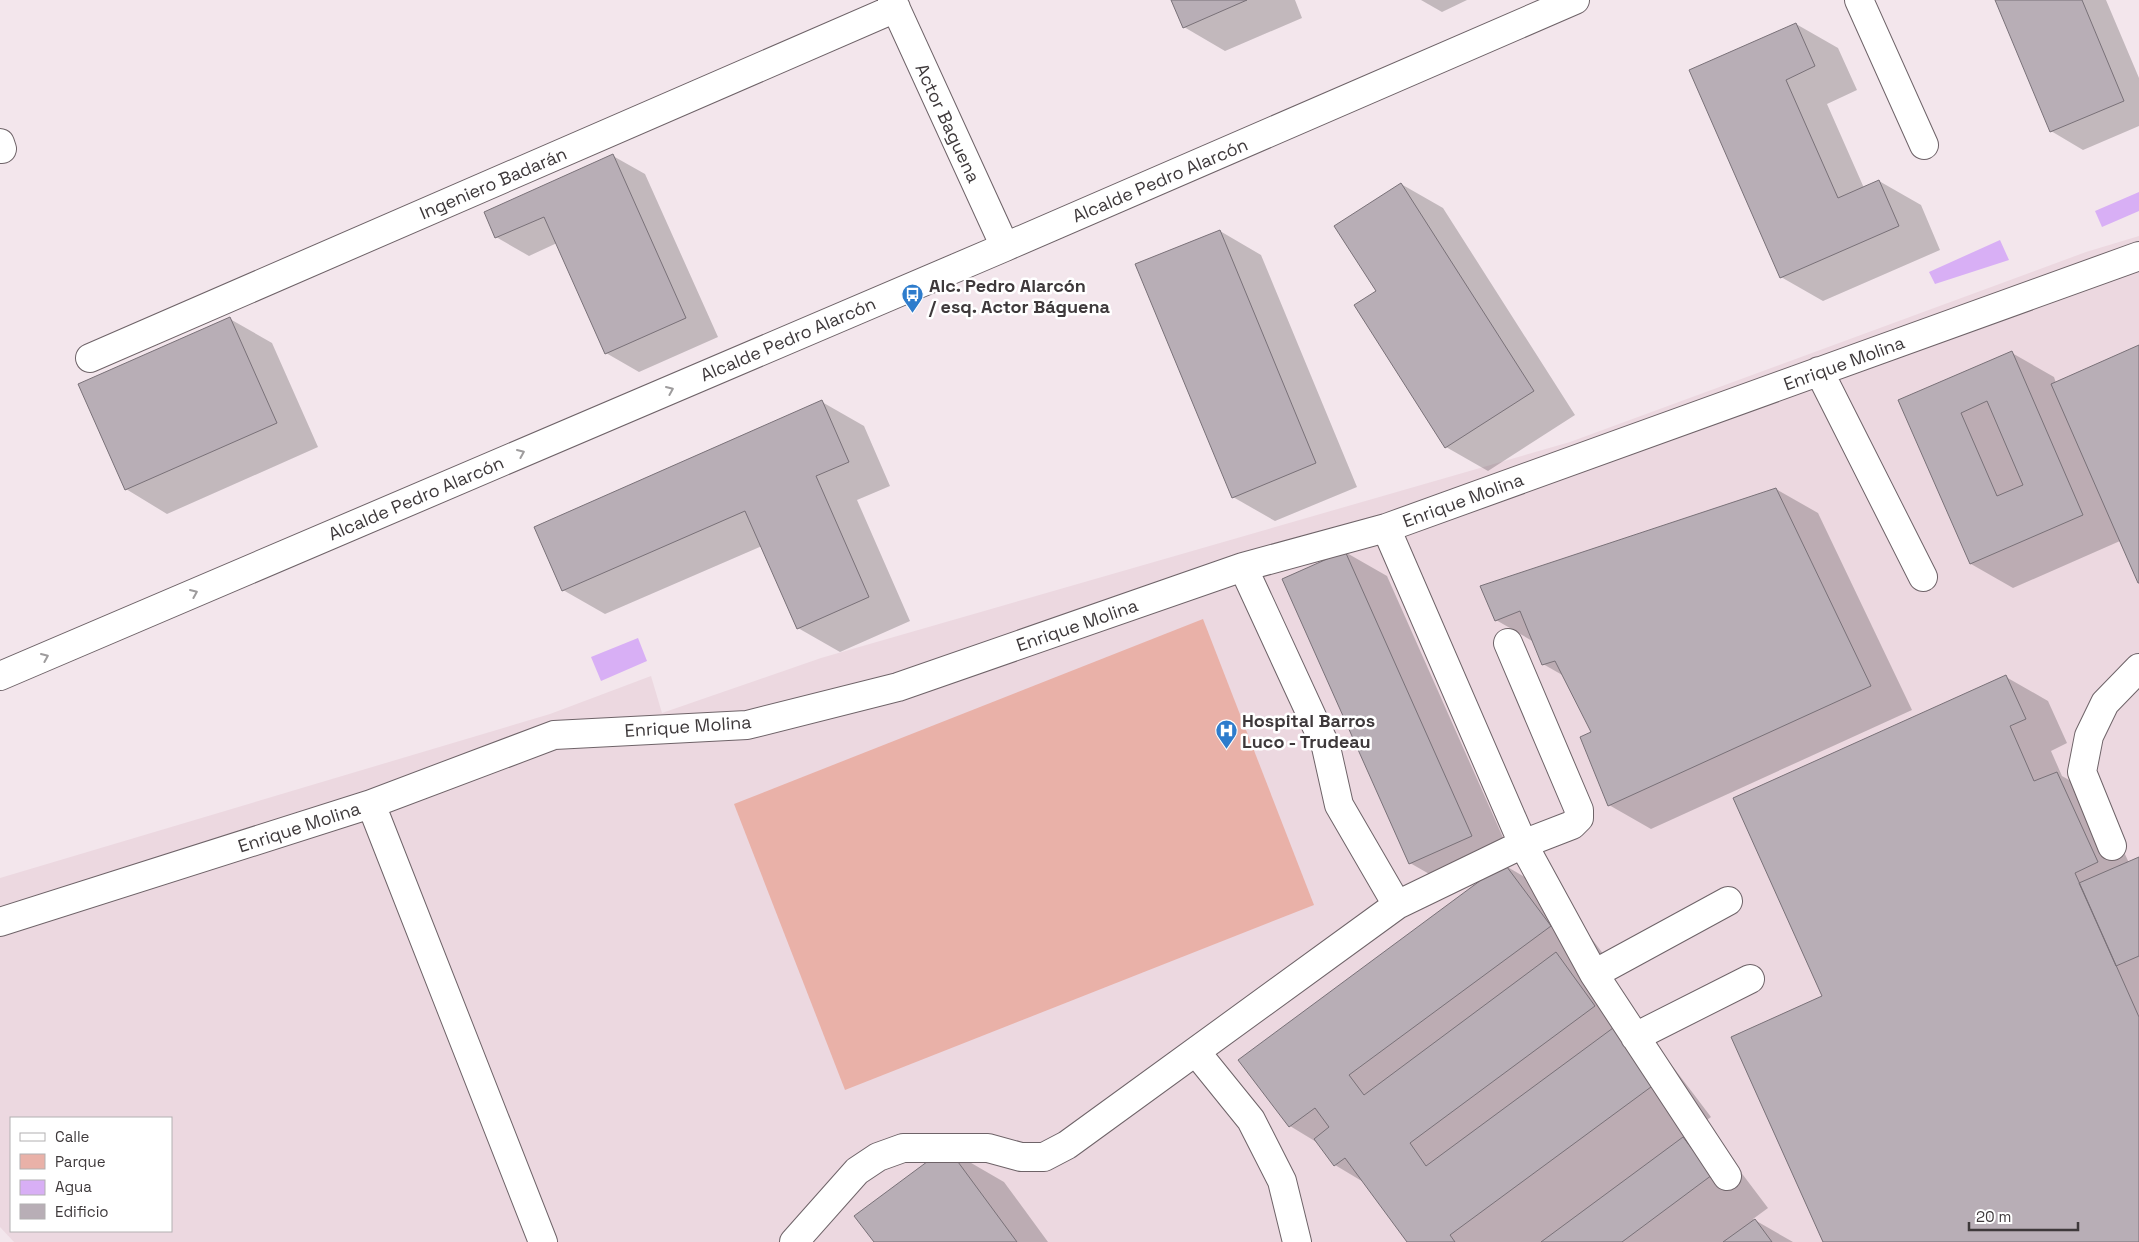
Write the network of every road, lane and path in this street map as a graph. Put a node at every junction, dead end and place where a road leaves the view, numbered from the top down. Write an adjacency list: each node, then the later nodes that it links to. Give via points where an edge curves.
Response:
1 (1575, 0): 5 (street, Alcalde Pedro Alarcón)
2 (1859, 0): 4 (street)
3 (894, 4): 5 (street, Actor Baguena); 7 (street, Ingeniero Badarán)
4 (1924, 145)
5 (1005, 247): 14 (street, Alcalde Pedro Alarcón, one-way to 5)
6 (2139, 256): 8 (street, Enrique Molina)
7 (90, 358)
8 (1819, 372): 9 (street, Enrique Molina); 11 (street)
9 (1386, 528): 10 (street, Enrique Molina); 16 (street)
10 (1242, 567): 15 (street, Enrique Molina, via 898,687 747,725 554,734); 19 (street, via 1326,747 1339,805)
11 (1923, 576)
12 (1508, 643): 16 (street, via 1579,810 1579,818 1572,825)
13 (2139, 668): 17 (street, via 2105,703 2089,736 2082,772)
14 (0, 676)
15 (371, 804): 20 (street, Enrique Molina); 26 (street)
16 (1523, 844): 19 (street); 21 (street)
17 (2112, 846)
18 (1728, 901): 21 (street)
19 (1396, 905): 24 (street)
20 (0, 922)
21 (1594, 974): 23 (street)
22 (1750, 979): 23 (street)
23 (1635, 1037): 25 (street)
24 (1196, 1052): 27 (street, via 1068,1145 1044,1157 1021,1157 988,1148 903,1148 878,1157 857,1172); 28 (street, via 1251,1120 1282,1181)
25 (1727, 1176)
26 (542, 1242)
27 (794, 1242)
28 (1297, 1242)

